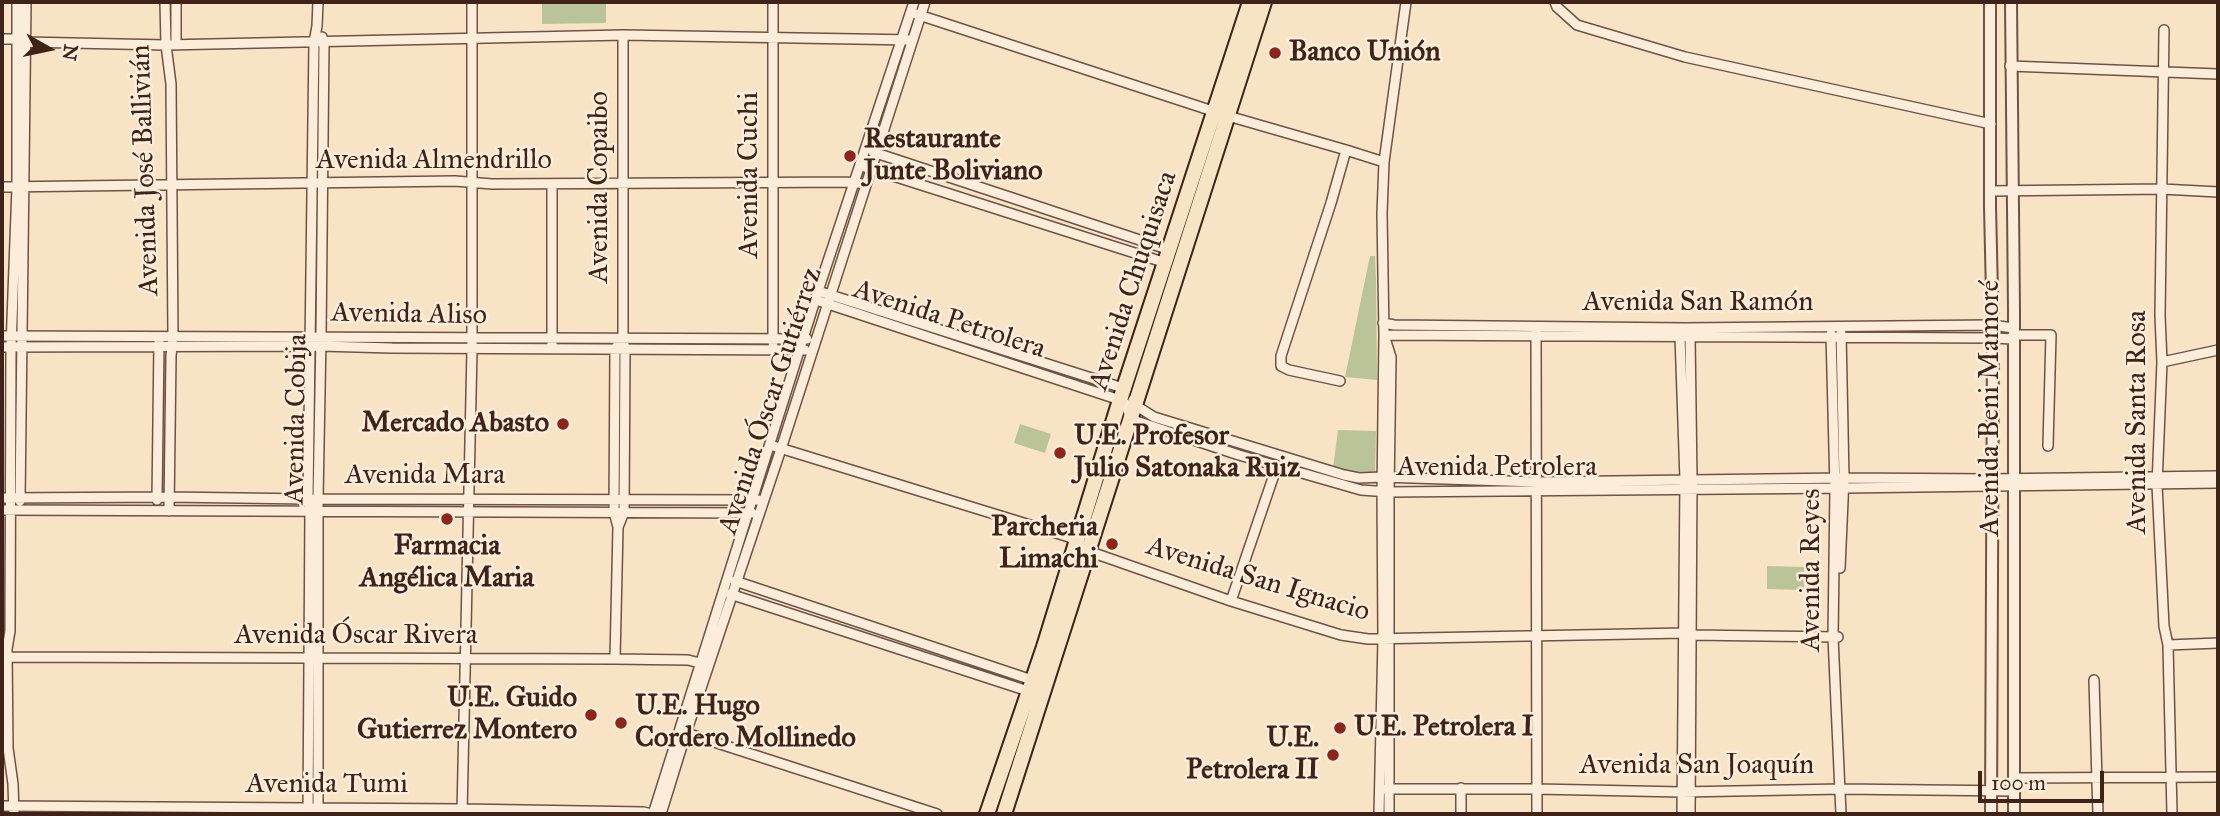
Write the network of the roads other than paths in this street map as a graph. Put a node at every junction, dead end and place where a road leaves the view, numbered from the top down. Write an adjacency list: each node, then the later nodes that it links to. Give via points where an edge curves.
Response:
1 (18, 2): 25 (street)
2 (26, 2): 25 (street)
3 (165, 2): 28 (street, Avenida José Ballivián)
4 (176, 2): 27 (street, Avenida José Ballivián)
5 (318, 2): 26 (street, Avenida Cobija)
6 (472, 2): 21 (street)
7 (773, 2): 20 (street, Avenida Cuchi)
8 (914, 2): 16 (street, Avenida Óscar Gutiérrez)
9 (925, 2): 17 (street, Avenida Óscar Gutiérrez)
10 (1250, 2): 32 (main road, Avenida Chuquisaca)
11 (1264, 2): 32 (main road, Avenida Chuquisaca)
12 (1406, 2): 37 (street)
13 (1555, 2): 33 (street, via 1577,25 1685,57)
14 (1990, 2): 33 (street, Avenida Beni Mamoré)
15 (2011, 2): 29 (street, Avenida Beni Mamoré)
16 (911, 12): 17 (street); 23 (street, Avenida Óscar Gutiérrez)
17 (921, 16): 24 (street, Avenida Óscar Gutiérrez); 32 (street)
18 (2164, 30): 30 (street, Avenida Santa Rosa)
19 (623, 35): 20 (street); 21 (street); 43 (street, Avenida Copaibo)
20 (773, 37): 23 (street); 39 (street, Avenida Cuchi)
21 (471, 38): 26 (street); 42 (street)
22 (2, 39): 25 (street)
23 (901, 40): 24 (street); 34 (street, Avenida Óscar Gutiérrez)
24 (913, 40): 36 (street, Avenida Óscar Gutiérrez)
25 (21, 41): 28 (street); 48 (street)
26 (319, 42): 27 (street); 41 (street, Avenida Cobija)
27 (176, 44): 28 (street)
28 (166, 45): 45 (street, Avenida José Ballivián, via 171,84)
29 (2010, 66): 30 (street); 49 (street, Avenida Beni Mamoré)
30 (2162, 71): 31 (street); 50 (street, Avenida Santa Rosa)
31 (2218, 74)
32 (1221, 114): 35 (street); 53 (main road, Avenida Chuquisaca); 82 (main road, Avenida Chuquisaca)
33 (1991, 124): 51 (street, Avenida Beni Mamoré)
34 (866, 150): 36 (street); 38 (street, Avenida Óscar Gutiérrez)
35 (1346, 150): 37 (street); 81 (street, via 1281,356 1281,366 1289,370)
36 (876, 153): 38 (street, Avenida Óscar Gutiérrez); 53 (street)
37 (1384, 162): 56 (street)
38 (865, 167): 40 (street, Avenida Óscar Gutiérrez); 46 (street, Avenida Óscar Gutiérrez); 53 (street)
39 (773, 181): 40 (street, Avenida Almendrillo); 43 (street, Avenida Almendrillo); 75 (street, Avenida Cuchi)
40 (855, 182): 46 (street, Avenida Almendrillo); 54 (street, Avenida Óscar Gutiérrez)
41 (318, 183): 42 (street, Avenida Almendrillo); 45 (street, Avenida Almendrillo); 72 (street, Avenida Cobija)
42 (473, 183): 44 (street, Avenida Almendrillo); 73 (street)
43 (622, 183): 44 (street, Avenida Almendrillo); 66 (street, Avenida Copaibo)
44 (552, 184): 74 (street)
45 (171, 185): 48 (street, Avenida Almendrillo); 71 (street, Avenida José Ballivián)
46 (865, 186): 55 (street, Avenida Óscar Gutiérrez)
47 (2, 187): 48 (street, Avenida Almendrillo)
48 (21, 187): 68 (street); 69 (street)
49 (2013, 189): 50 (street); 51 (street); 61 (street, Avenida Beni Mamoré)
50 (2162, 189): 52 (street); 80 (street, Avenida Santa Rosa)
51 (1990, 191): 57 (street, Avenida Beni Mamoré)
52 (2218, 192)
53 (1168, 256): 82 (main road, Avenida Chuquisaca)
54 (817, 296): 55 (street, Avenida Petrolera); 67 (street, Avenida Óscar Gutiérrez)
55 (828, 299): 64 (street, Avenida Óscar Gutiérrez); 82 (street, Avenida Petrolera)
56 (1383, 323): 59 (street, Avenida San Ramón); 62 (street)
57 (1992, 325): 58 (street, Avenida San Ramón); 61 (street, Avenida San Ramón); 65 (street, Avenida Beni Mamoré)
58 (1836, 326): 60 (street, Avenida San Ramón); 63 (street, Avenida Reyes)
59 (1536, 332): 60 (street, Avenida San Ramón); 62 (street, Avenida San Ramón); 98 (street)
60 (1685, 333): 63 (street, Avenida San Ramón); 97 (street)
61 (2013, 334): 65 (street, Avenida San Ramón); 86 (street, via 2052,335); 92 (street, Avenida Beni Mamoré)
62 (1384, 335): 91 (street, via 1391,356)
63 (1836, 337): 65 (street, Avenida San Ramón); 94 (street, Avenida Reyes)
64 (816, 338): 67 (street, Avenida Aliso); 78 (street, Avenida Óscar Gutiérrez)
65 (1993, 338): 95 (street, Avenida Beni Mamoré)
66 (623, 339): 74 (street, Avenida Aliso); 75 (street, Avenida Aliso); 77 (street)
67 (803, 339): 75 (street, Avenida Aliso); 76 (street, Avenida Óscar Gutiérrez)
68 (6, 341): 69 (street, Avenida Aliso); 102 (street)
69 (22, 341): 70 (street, Avenida Aliso); 102 (street)
70 (159, 342): 71 (street, Avenida Aliso); 100 (street)
71 (173, 342): 72 (street, Avenida Aliso); 101 (street, Avenida José Ballivián)
72 (316, 342): 73 (street, Avenida Aliso); 104 (street, Avenida Cobija)
73 (472, 344): 74 (street, Avenida Aliso); 103 (street)
74 (552, 344): 77 (street, Avenida Aliso)
75 (773, 344): 76 (street, Avenida Aliso); 77 (street, Avenida Aliso)
76 (800, 349): 78 (street, Avenida Aliso); 84 (street, Avenida Óscar Gutiérrez)
77 (620, 350): 105 (street)
78 (812, 350): 87 (street, Avenida Óscar Gutiérrez)
79 (2218, 350): 80 (street)
80 (2162, 362): 93 (street, Avenida Santa Rosa)
81 (1340, 381)
82 (1127, 398): 83 (main road, Avenida Chuquisaca); 85 (street, Avenida Petrolera, via 1154,417); 118 (main road, Avenida Chuquisaca)
83 (1130, 419): 88 (street, Avenida Petrolera); 118 (main road, Avenida Chuquisaca)
84 (770, 445): 87 (street, Avenida San Ignacio); 106 (street, Avenida Óscar Gutiérrez)
85 (1248, 445): 88 (street); 91 (street, Avenida Petrolera, via 1344,475)
86 (2048, 446)
87 (781, 449): 107 (street, Avenida Óscar Gutiérrez); 118 (street, Avenida San Ignacio, via 1069,537)
88 (1244, 456): 89 (street, Avenida Petrolera)
89 (1278, 466): 99 (street, Avenida Petrolera, via 1361,490); 121 (street)
90 (2218, 476): 93 (street, Avenida Petrolera)
91 (1386, 477): 98 (street, Avenida Petrolera); 99 (street)
92 (2014, 482): 93 (street, Avenida Petrolera); 95 (street, Avenida Petrolera); 138 (street, Avenida Beni Mamoré)
93 (2158, 482): 96 (street, Avenida Petrolera); 127 (street, Avenida Santa Rosa)
94 (1839, 483): 95 (street, Avenida Petrolera); 97 (street, Avenida Petrolera); 124 (street, Avenida Reyes)
95 (1991, 483): 147 (street, Avenida Beni Mamoré)
96 (2218, 483)
97 (1688, 484): 98 (street, Avenida Petrolera); 122 (street)
98 (1537, 486): 99 (street, Avenida Petrolera); 123 (street)
99 (1385, 491): 125 (street)
100 (157, 497): 101 (street, Avenida Mara); 102 (street, Avenida Mara); 109 (street)
101 (169, 497): 104 (street, Avenida Mara); 111 (street, Avenida José Ballivián)
102 (10, 498): 108 (street)
103 (468, 498): 104 (street, Avenida Mara); 105 (street, Avenida Mara); 115 (street)
104 (313, 499): 110 (street, Avenida Cobija)
105 (619, 499): 106 (street, Avenida Mara); 112 (street); 113 (street)
106 (753, 499): 107 (street, Avenida Mara); 114 (street, Avenida Óscar Gutiérrez)
107 (764, 501): 116 (street, Avenida Óscar Gutiérrez)
108 (10, 510): 109 (street, Avenida Mara); 129 (street, via 10,631)
109 (157, 510): 111 (street, Avenida Mara)
110 (314, 510): 111 (street, Avenida Mara); 115 (street, Avenida Mara); 130 (street, Avenida Cobija)
111 (169, 511)
112 (614, 512): 113 (street, Avenida Mara); 115 (street, Avenida Mara); 117 (street)
113 (624, 512): 114 (street, Avenida Mara); 117 (street)
114 (749, 512): 116 (street, Avenida Mara); 119 (street, Avenida Óscar Gutiérrez)
115 (467, 513): 131 (street)
116 (759, 515): 119 (street, Avenida Óscar Gutiérrez)
117 (618, 527): 132 (street)
118 (1082, 547): 121 (street, Avenida San Ignacio); 128 (main road, Avenida Chuquisaca)
119 (733, 580): 120 (street, Avenida Óscar Gutiérrez); 135 (street)
120 (729, 594): 133 (street, Avenida Óscar Gutiérrez); 135 (street)
121 (1230, 601): 125 (street, Avenida San Ignacio, via 1341,635)
122 (1688, 634): 123 (street, Avenida San Ignacio); 124 (street, Avenida San Ignacio); 145 (street)
123 (1535, 635): 125 (street, Avenida San Ignacio); 143 (street)
124 (1835, 637): 144 (street, Avenida Reyes)
125 (1387, 639): 142 (street)
126 (2218, 643): 127 (street)
127 (2168, 645): 140 (street, Avenida Santa Rosa)
128 (1050, 650): 135 (main road, Avenida Chuquisaca); 157 (main road, Avenida Chuquisaca)
129 (5, 657): 130 (street, Avenida Óscar Rivera); 149 (street)
130 (313, 659): 131 (street, Avenida Óscar Rivera); 151 (street, Avenida Cobija)
131 (464, 659): 132 (street, Avenida Óscar Rivera); 152 (street)
132 (615, 659): 133 (street, Avenida Óscar Rivera)
133 (705, 664): 136 (street, Avenida Óscar Gutiérrez)
134 (2094, 680): 139 (street)
135 (1030, 685): 156 (main road, Avenida Chuquisaca)
136 (682, 732): 153 (street, Avenida Óscar Gutiérrez); 154 (street, Avenida Óscar Gutiérrez); 155 (street)
137 (2218, 777): 140 (street)
138 (2014, 778): 139 (street); 146 (street, Avenida Beni Mamoré)
139 (2098, 778): 140 (street); 167 (street)
140 (2171, 778): 168 (street, Avenida Santa Rosa)
141 (1461, 788): 142 (street, Avenida San Joaquín); 143 (street, Avenida San Joaquín); 160 (street)
142 (1385, 789): 158 (street); 159 (street)
143 (1537, 789): 145 (street, Avenida San Joaquín); 161 (street)
144 (1843, 790): 145 (street, Avenida San Joaquín); 147 (street, Avenida San Joaquín); 164 (street, Avenida Reyes)
145 (1686, 791): 162 (street); 163 (street)
146 (2013, 791): 147 (street, Avenida San Joaquín); 166 (street, Avenida Beni Mamoré)
147 (1991, 792): 165 (street, Avenida Beni Mamoré)
148 (2, 806): 149 (street, Avenida Tumi)
149 (14, 810): 150 (street, Avenida Tumi)
150 (172, 811): 151 (street, Avenida Tumi)
151 (313, 811): 152 (street, Avenida Tumi)
152 (462, 811): 153 (street, Avenida Tumi)
153 (652, 814)
154 (661, 814)
155 (937, 814)
156 (987, 814)
157 (1004, 814)
158 (1379, 814)
159 (1389, 814)
160 (1461, 814)
161 (1537, 814)
162 (1682, 814)
163 (1690, 814)
164 (1843, 814)
165 (1991, 814)
166 (2014, 814)
167 (2098, 814)
168 (2172, 814)

